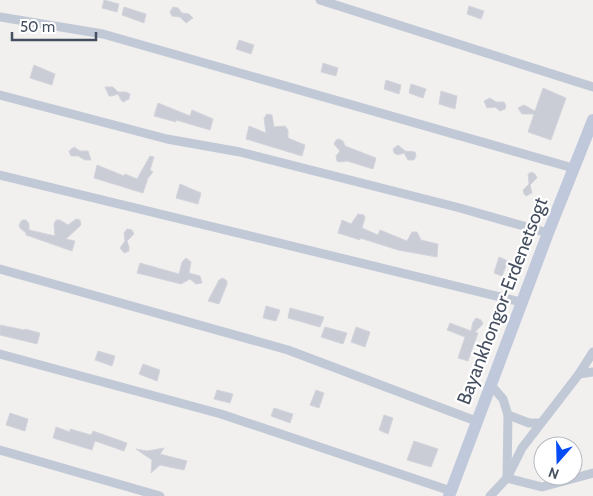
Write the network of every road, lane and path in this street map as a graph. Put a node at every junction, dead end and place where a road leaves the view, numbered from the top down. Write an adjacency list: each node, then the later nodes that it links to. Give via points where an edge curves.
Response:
1 (320, 0): 3 (street)
2 (0, 18): 6 (street, via 103,34)
3 (593, 87)
4 (0, 95): 8 (street, via 167,139 249,154)
5 (592, 125): 6 (street, Bayankhongor-Erdenetsogt)
6 (572, 168): 8 (street, Bayankhongor-Erdenetsogt)
7 (0, 175): 10 (street)
8 (548, 233): 10 (street, Bayankhongor-Erdenetsogt)
9 (0, 269): 17 (street, via 288,350)
10 (521, 302): 15 (street, Bayankhongor-Erdenetsogt)
11 (593, 352): 14 (street)
12 (0, 354): 22 (street, via 221,414)
13 (593, 372): 14 (street)
14 (579, 374): 18 (street)
15 (490, 384): 16 (street, via 503,399); 17 (street, Bayankhongor-Erdenetsogt)
16 (508, 415): 18 (street, via 528,423); 21 (street)
17 (476, 421): 22 (street, Bayankhongor-Erdenetsogt)
18 (540, 423): 21 (street, via 522,448)
19 (0, 450): 23 (street)
20 (593, 473): 21 (street, via 542,487)
21 (507, 478): 24 (street)
22 (450, 493)
23 (160, 496)
24 (490, 496)

